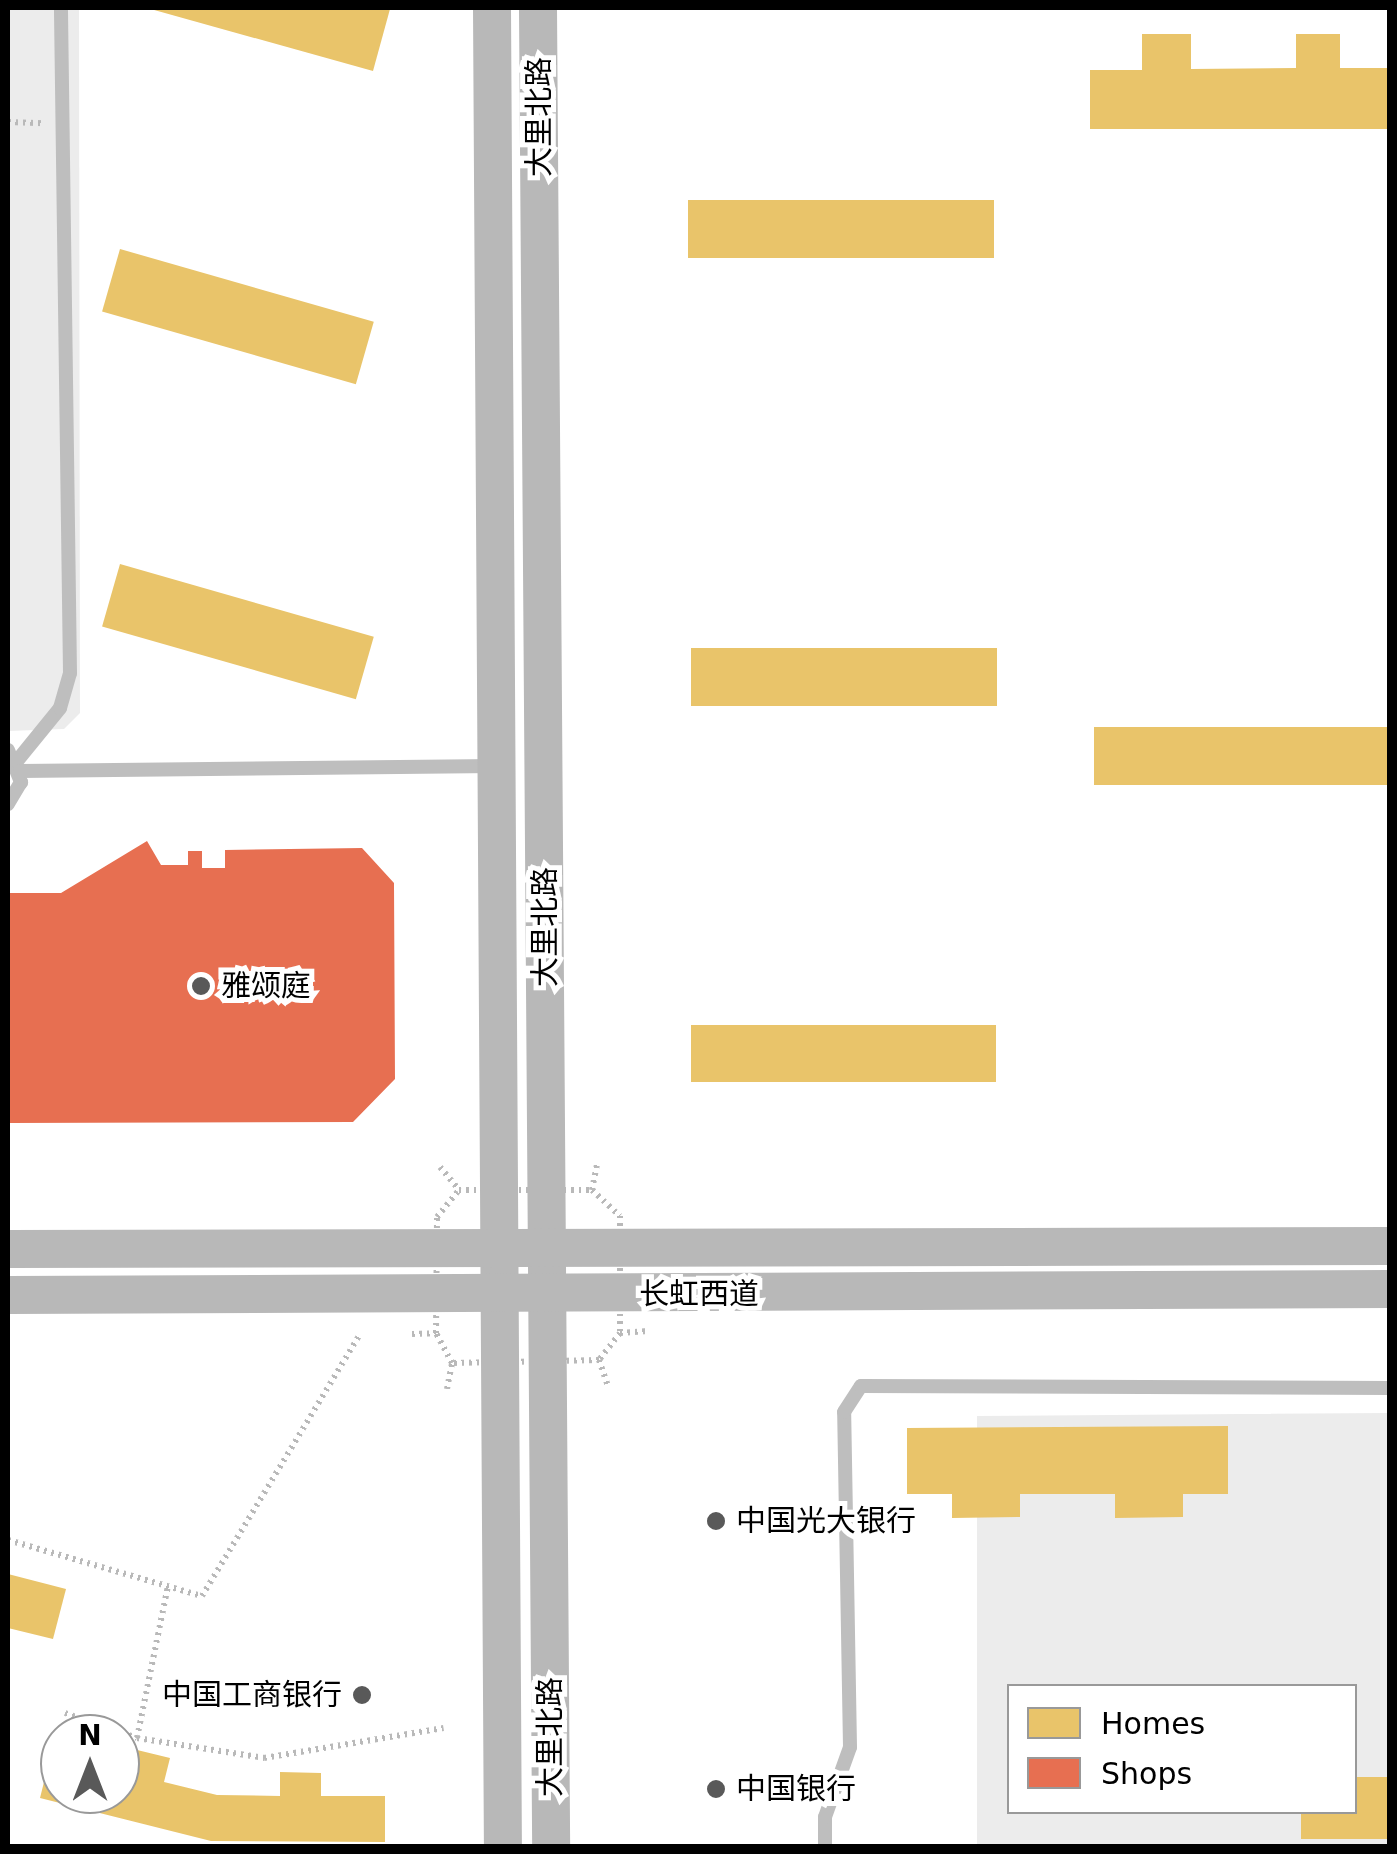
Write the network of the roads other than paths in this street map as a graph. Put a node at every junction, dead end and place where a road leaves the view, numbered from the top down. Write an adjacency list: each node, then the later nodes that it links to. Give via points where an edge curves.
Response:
1 (61, 8): 4 (lane, via 70,673 60,708)
2 (492, 8): 5 (main road, 大里北路)
3 (538, 8): 9 (main road, 大里北路)
4 (15, 761): 5 (lane); 6 (lane, via 18,792)
5 (498, 766): 8 (main road, 大里北路)
6 (8, 804)
7 (1390, 1246): 9 (main road, 长虹西道)
8 (502, 1248): 9 (main road, 长虹西道); 10 (main road, 长虹西道); 12 (main road, 大里北路)
9 (548, 1248): 13 (main road, 大里北路)
10 (8, 1249)
11 (1390, 1289): 13 (main road, 长虹西道)
12 (501, 1295): 13 (main road, 长虹西道); 14 (main road, 长虹西道); 16 (main road, 大里北路)
13 (546, 1295): 17 (main road, 大里北路)
14 (8, 1296)
15 (1390, 1388): 18 (lane, via 860,1386 844,1412 850,1747 825,1817)
16 (503, 1846)
17 (551, 1846)
18 (825, 1846)

